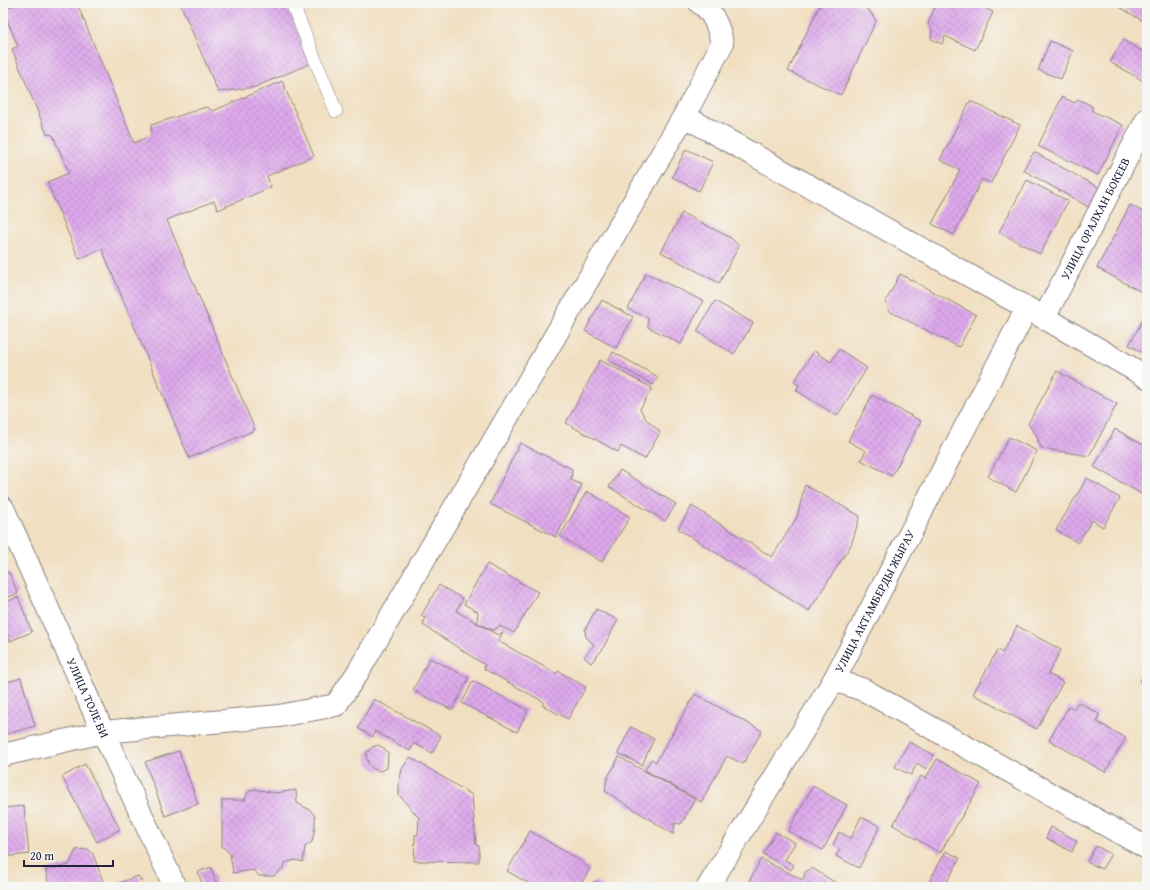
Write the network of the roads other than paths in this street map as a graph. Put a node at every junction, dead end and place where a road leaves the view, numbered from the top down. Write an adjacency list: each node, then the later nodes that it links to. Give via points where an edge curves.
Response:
1 (292, 3): 3 (lane)
2 (700, 3): 4 (street, via 705,6 720,31 722,44)
3 (336, 111)
4 (684, 116): 6 (street); 10 (street, via 358,672 336,705 279,716)
5 (1147, 119): 6 (street, УЛИЦА ОРАЛХАН БОКЕЕВ)
6 (1035, 313): 7 (street); 9 (street, УЛИЦА АКТАМБЕРДЫ ЖЫРАУ)
7 (1147, 378)
8 (3, 508): 10 (street, УЛИЦА ТОЛЕ БИ)
9 (834, 680): 12 (street, via 864,690); 14 (street, УЛИЦА АКТАМБЕРДЫ ЖЫРАУ)
10 (103, 732): 11 (street); 13 (street, УЛИЦА ТОЛЕ БИ)
11 (3, 755)
12 (1147, 848)
13 (175, 887)
14 (708, 887)

